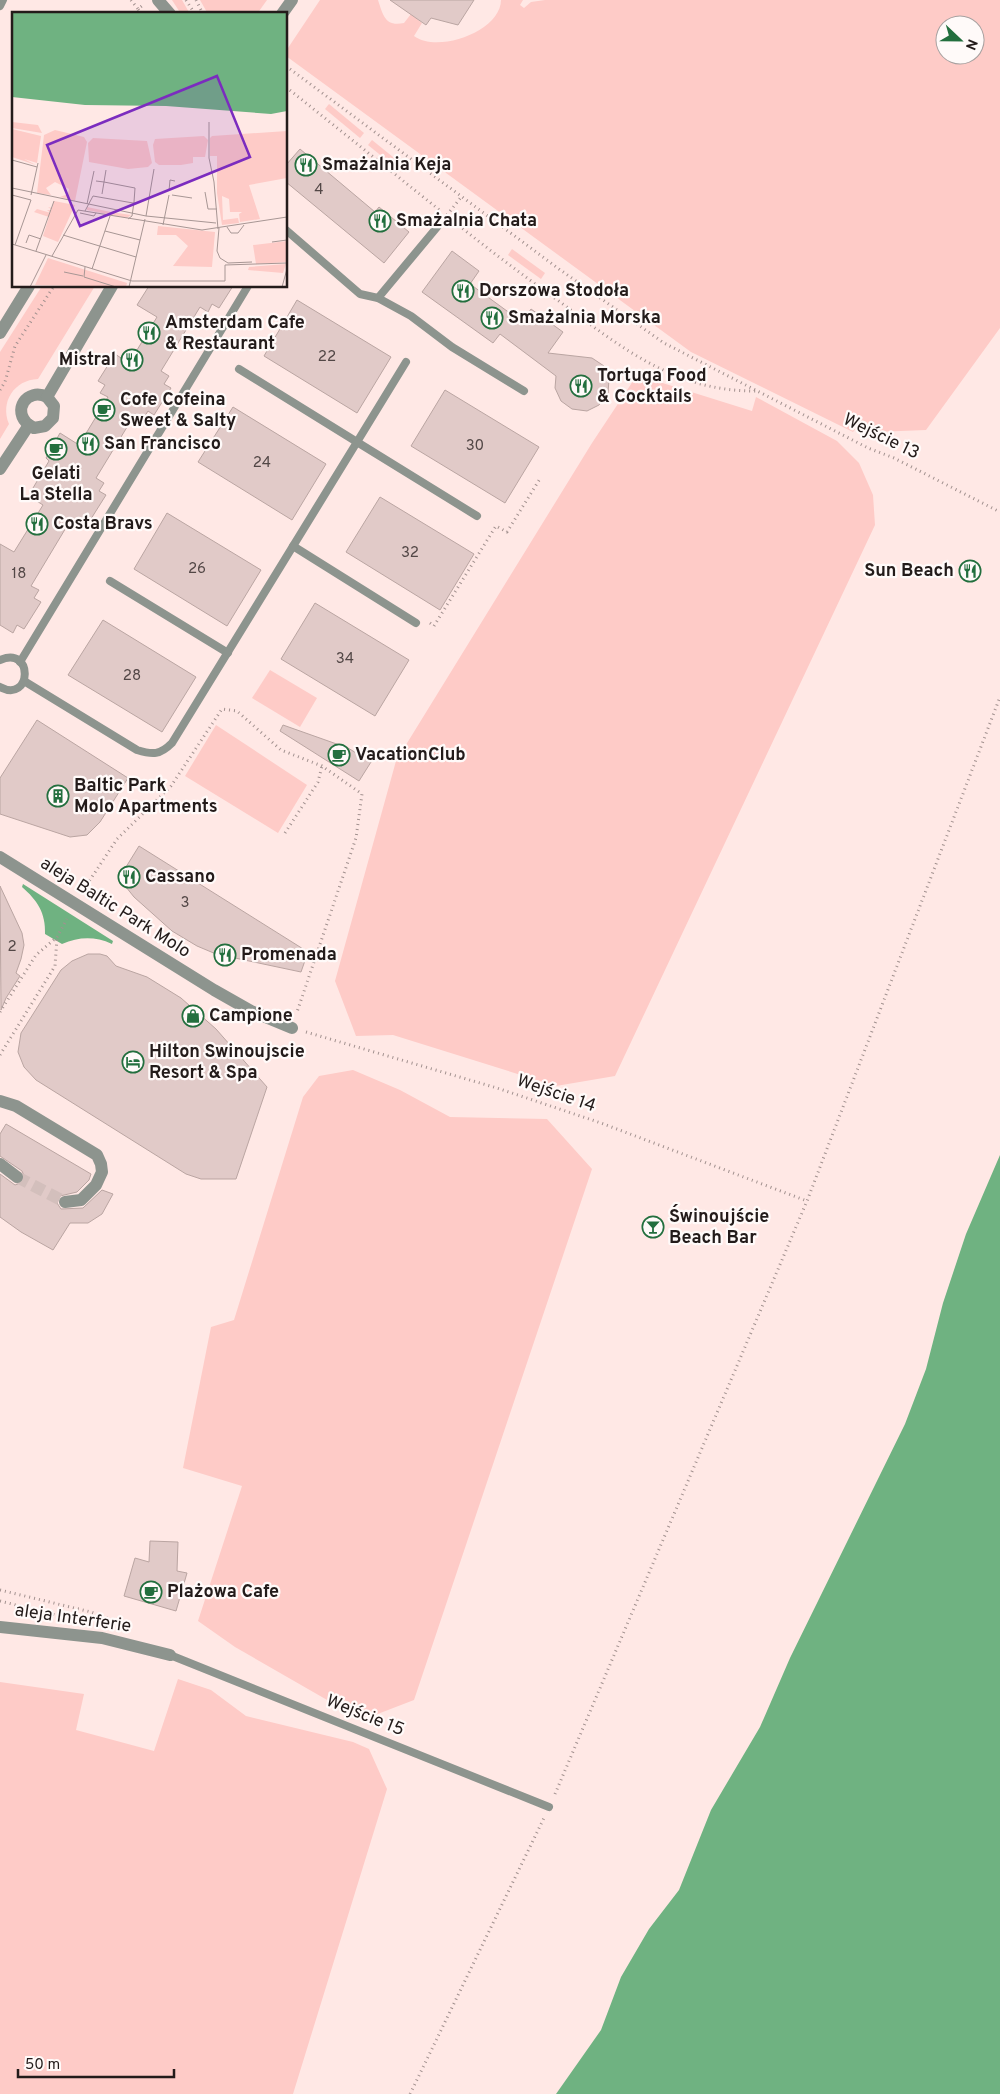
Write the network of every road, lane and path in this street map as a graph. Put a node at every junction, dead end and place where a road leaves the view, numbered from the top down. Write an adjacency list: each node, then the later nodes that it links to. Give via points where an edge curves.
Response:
1 (3, 0): 7 (lane)
2 (131, 0): 8 (path)
3 (158, 0): 9 (street)
4 (186, 0): 10 (path)
5 (196, 0): 11 (path)
6 (292, 0): 12 (street)
7 (0, 6)
8 (138, 9)
9 (168, 12)
10 (194, 12)
11 (202, 12)
12 (283, 12)
13 (288, 67): 15 (path, Wejście 13)
14 (288, 89): 16 (path)
15 (462, 196): 16 (path); 28 (path, Wejście 13, via 664,343)
16 (447, 216): 17 (path); 28 (path, via 616,344 657,368 731,392)
17 (438, 226): 23 (lane)
18 (288, 232): 23 (lane, via 360,294)
19 (28, 288): 24 (street)
20 (53, 288): 27 (path, via 15,346)
21 (111, 288): 30 (street)
22 (247, 288): 43 (lane)
23 (378, 298): 29 (lane, via 411,316 452,347)
24 (0, 332)
25 (406, 362): 32 (lane)
26 (239, 369): 32 (lane)
27 (0, 390)
28 (758, 391): 35 (path, Wejście 13)
29 (524, 392)
30 (47, 397): 31 (street, via 54,412 50,422 40,428); 31 (street, via 32,395 23,402 20,412)
31 (29, 426): 33 (street)
32 (357, 442): 36 (lane); 37 (lane)
33 (0, 469)
34 (541, 477): 40 (path, via 507,532 495,525 434,626)
35 (1000, 512)
36 (477, 516)
37 (293, 546): 39 (lane); 41 (lane)
38 (110, 581): 41 (lane)
39 (416, 623)
40 (432, 624)
41 (228, 653): 44 (lane, via 172,743 164,751 152,755 137,750)
42 (0, 660): 43 (lane, via 11,658)
43 (20, 662): 44 (lane, via 25,671)
44 (24, 681): 45 (lane, via 15,689)
45 (0, 687)
46 (1000, 697): 59 (path)
47 (322, 766): 48 (path, via 318,782); 50 (path, via 281,750 237,711 222,709 171,786 117,839); 52 (path, via 362,794 356,838)
48 (285, 833)
49 (0, 857): 50 (street, aleja Baltic Park Molo)
50 (75, 905): 51 (path); 54 (street, aleja Baltic Park Molo, via 251,1011)
51 (57, 937): 53 (path, via 36,955); 55 (path, via 56,966)
52 (302, 994)
53 (0, 1012)
54 (292, 1028): 59 (path, Wejście 14, via 497,1088 601,1123)
55 (0, 1055)
56 (0, 1101): 60 (street, via 16,1106 97,1155 102,1172 96,1186 81,1200)
57 (0, 1164): 58 (street)
58 (17, 1176)
59 (807, 1201): 65 (path)
60 (65, 1202)
61 (0, 1590): 62 (path, via 91,1612)
62 (127, 1626)
63 (0, 1627): 64 (street, aleja Interferie, via 102,1638)
64 (170, 1655): 65 (lane, Wejście 15)
65 (549, 1807): 66 (path)
66 (410, 2094)

